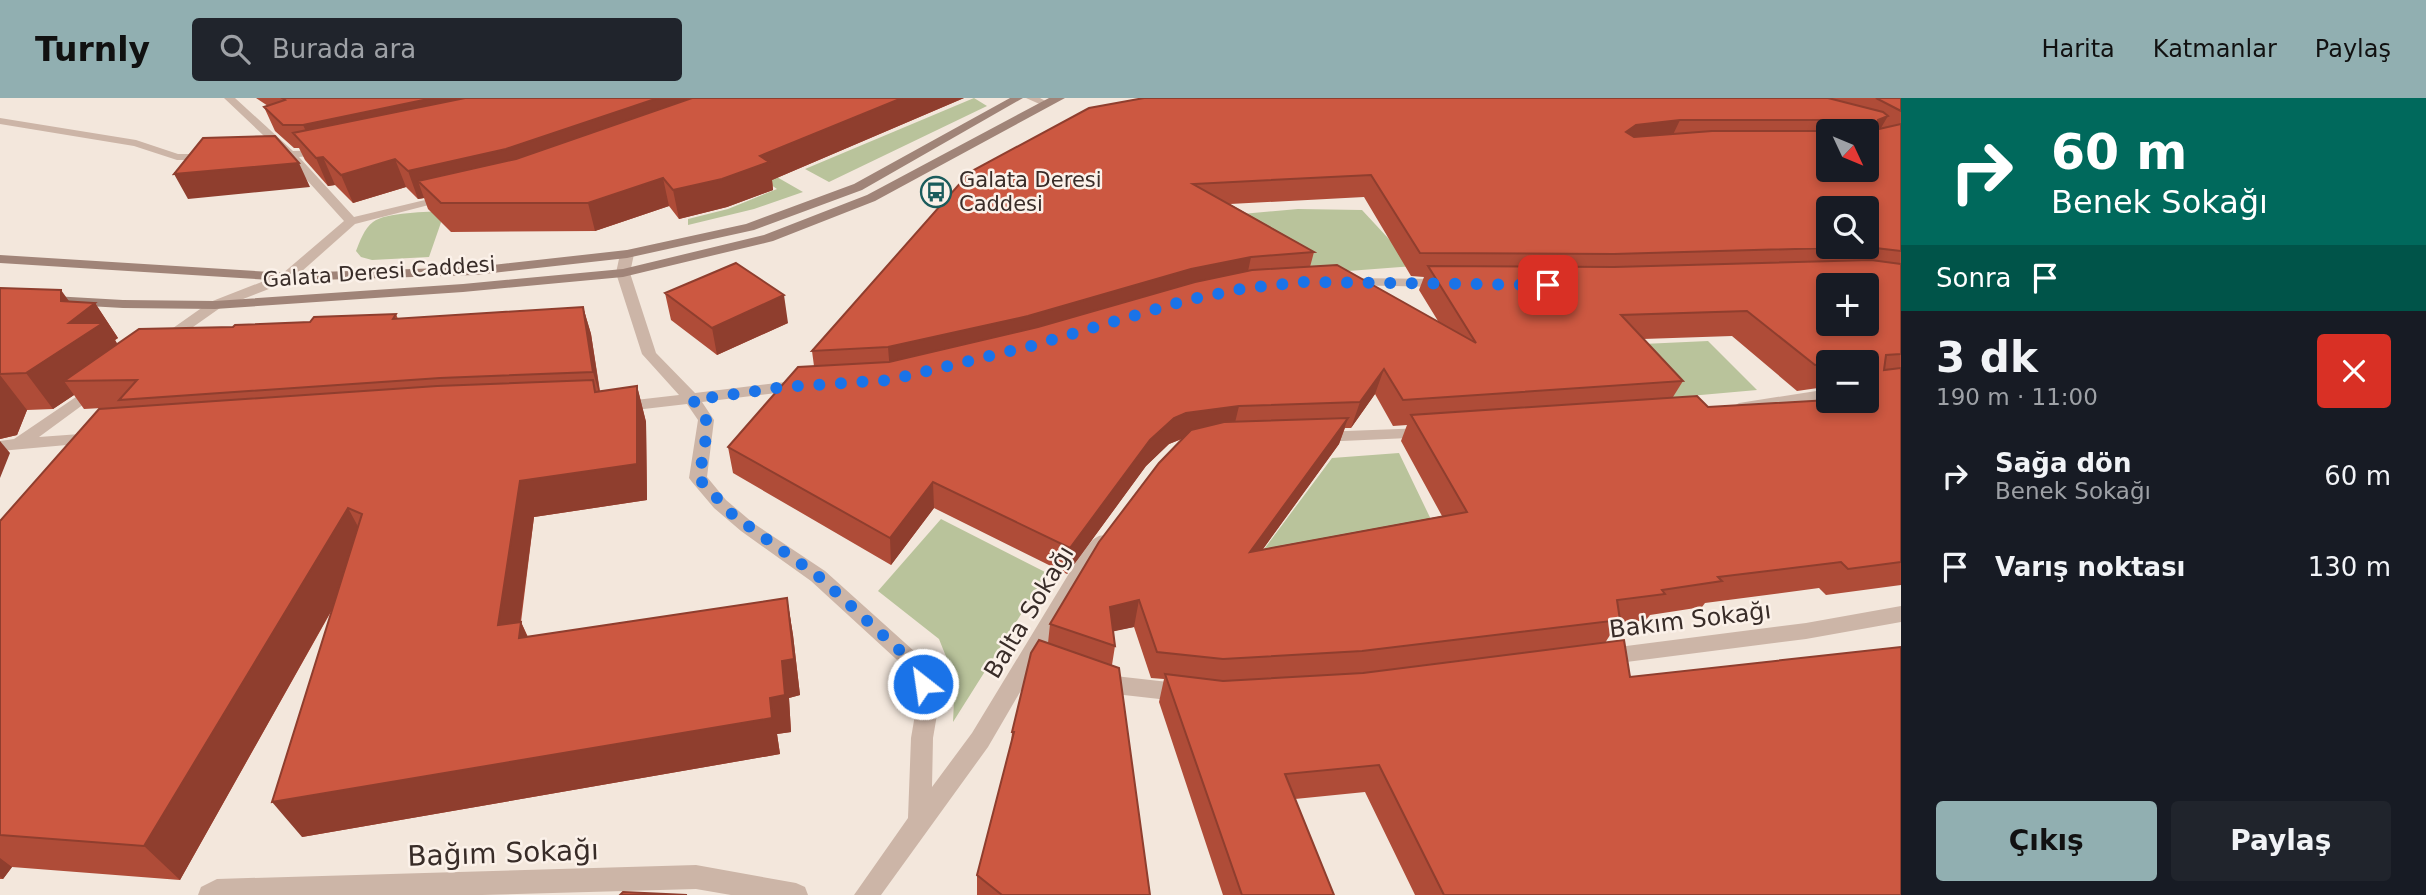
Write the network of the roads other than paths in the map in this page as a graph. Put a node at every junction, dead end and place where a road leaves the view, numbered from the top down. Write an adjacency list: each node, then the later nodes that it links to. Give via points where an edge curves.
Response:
1 (229, 98): 8 (street)
2 (1018, 98): 12 (main road, Galata Deresi Caddesi, via 858,187 750,227)
3 (1060, 98): 4 (main road, Galata Deresi Caddesi)
4 (1037, 100): 14 (main road, Galata Deresi Caddesi, via 871,198 768,237)
5 (0, 121): 9 (street, via 136,144 177,157)
6 (341, 149): 8 (street)
7 (253, 156): 8 (street)
8 (291, 156): 11 (street)
9 (228, 157)
10 (467, 194): 11 (street)
11 (351, 221): 15 (street)
12 (627, 254): 14 (street); 15 (main road, Galata Deresi Caddesi, via 475,271)
13 (0, 259): 15 (main road, Galata Deresi Caddesi)
14 (623, 273): 19 (main road, Galata Deresi Caddesi); 24 (street, via 649,354)
15 (287, 277): 19 (street)
16 (1331, 282): 17 (street)
17 (1453, 284)
18 (0, 297): 19 (main road, Galata Deresi Caddesi)
19 (215, 305): 20 (street)
20 (148, 352)
21 (115, 375): 30 (street)
22 (824, 384): 24 (street)
23 (1816, 396): 26 (street)
24 (693, 400): 25 (street); 38 (street, via 706,420 698,478 720,504 818,576 917,666 928,703)
25 (596, 408)
26 (1717, 411)
27 (1445, 431): 29 (street)
28 (113, 436): 30 (street)
29 (1298, 438)
30 (8, 446)
31 (1116, 523): 33 (street, Balta Sokağı, via 1086,562)
32 (1901, 614): 34 (street, Bakım Sokağı)
33 (1029, 656): 35 (street); 38 (street, Balta Sokağı, via 980,740)
34 (1585, 659)
35 (1054, 664)
36 (1078, 673): 37 (street, via 1115,685)
37 (1202, 695)
38 (919, 821): 41 (street, Balta Sokağı)
39 (210, 895): 40 (street, Bağım Sokağı, via 217,891 696,877)
40 (796, 895)
41 (866, 895)

